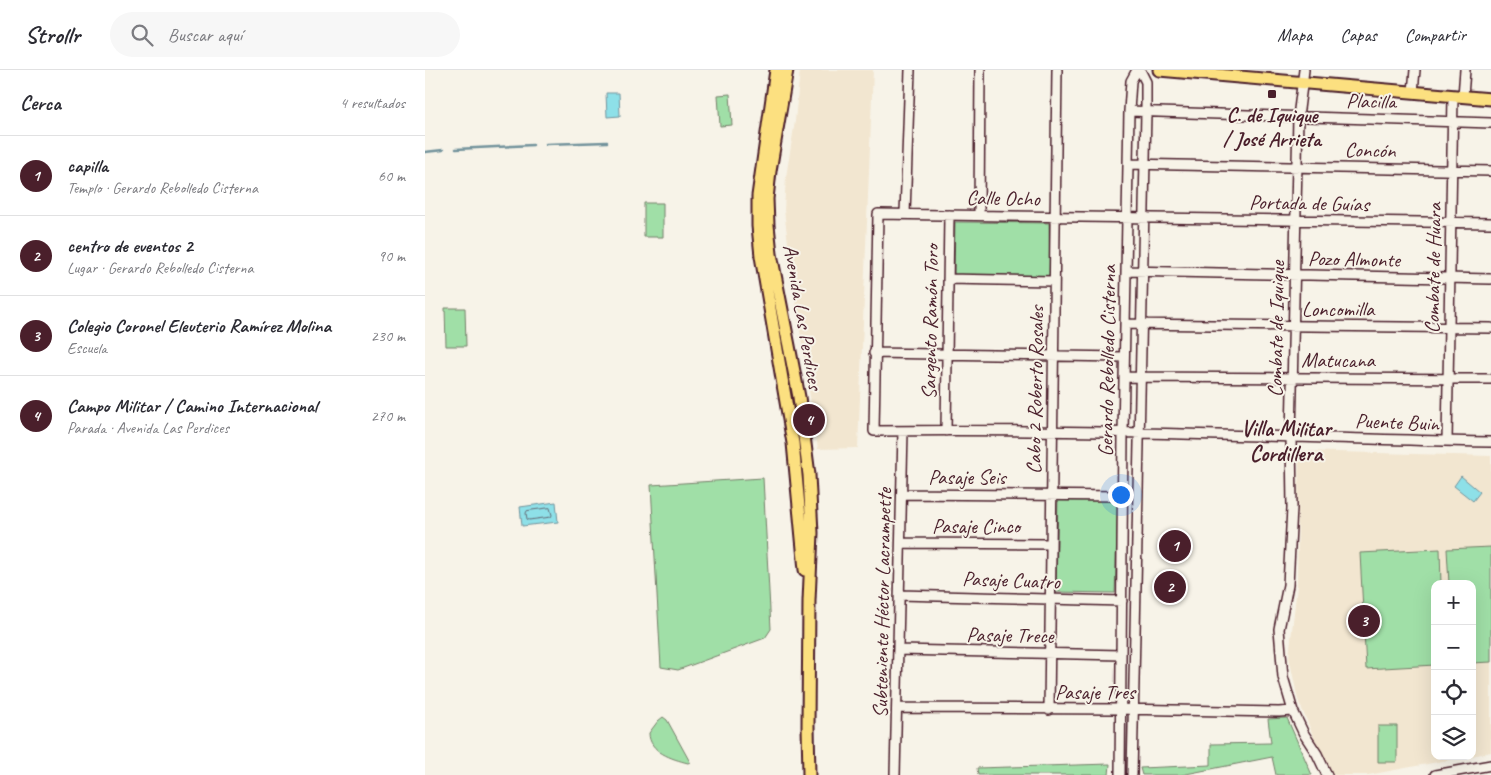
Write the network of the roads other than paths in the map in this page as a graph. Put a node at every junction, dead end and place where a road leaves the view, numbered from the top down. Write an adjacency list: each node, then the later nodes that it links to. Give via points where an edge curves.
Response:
1 (776, 70): 70 (main road, Avenida Las Perdices, via 758,196 758,226 793,443)
2 (787, 70): 70 (main road, Avenida Las Perdices, via 770,172 768,225 807,460 812,533)
3 (909, 70): 25 (street)
4 (980, 70): 27 (street)
5 (1057, 70): 28 (street, Cabo 2 Roberto Rosales)
6 (1139, 70): 15 (street, Gerardo Rebolledo Cisterna, via 1131,81); 16 (street, Gerardo Rebolledo Cisterna, via 1146,82)
7 (1159, 70): 11 (main road)
8 (1304, 70): 11 (street, Combate de Iquique)
9 (1415, 70): 12 (street)
10 (1465, 70): 13 (street, Combate de Huara)
11 (1302, 83): 12 (main road); 17 (street, Combate de Iquique)
12 (1413, 92): 13 (main road)
13 (1458, 96): 14 (main road); 18 (street, Combate de Huara)
14 (1491, 99)
15 (1129, 111): 16 (street, Placilla); 20 (street, Gerardo Rebolledo Cisterna)
16 (1146, 112): 17 (street, Placilla); 21 (street, Gerardo Rebolledo Cisterna)
17 (1298, 117): 18 (street, Placilla); 22 (street, Combate de Iquique)
18 (1453, 120): 19 (street, Placilla); 23 (street, Combate de Huara)
19 (1491, 122)
20 (1128, 164): 21 (street, Concón); 29 (street, Gerardo Rebolledo Cisterna)
21 (1145, 164): 22 (street, Concón); 30 (street, Gerardo Rebolledo Cisterna)
22 (1297, 167): 23 (street, Concón); 31 (street, Combate de Iquique)
23 (1452, 169): 24 (street, Concón); 32 (street, Combate de Huara)
24 (1491, 171)
25 (905, 214): 26 (street, Calle Ocho); 46 (street, Calle Ocho, via 878,214)
26 (949, 215): 27 (street, Calle Ocho); 38 (street, Sargento Ramón Toro)
27 (979, 215): 28 (street, Calle Ocho)
28 (1055, 216): 29 (street, Calle Ocho); 40 (street, Cabo 2 Roberto Rosales)
29 (1127, 217): 30 (street, Portada de Guías); 34 (street, Gerardo Rebolledo Cisterna)
30 (1144, 217): 31 (street, Portada de Guías); 35 (street, Gerardo Rebolledo Cisterna)
31 (1296, 221): 32 (street, Portada de Guías); 36 (street, Combate de Iquique)
32 (1451, 222): 33 (street, Portada de Guías); 37 (street, Combate de Huara)
33 (1491, 223)
34 (1126, 271): 35 (street, Pozo Almonte); 42 (street, Gerardo Rebolledo Cisterna)
35 (1143, 272): 36 (street, Pozo Almonte); 41 (street, Gerardo Rebolledo Cisterna)
36 (1295, 276): 37 (street, Pozo Almonte); 43 (street, Combate de Iquique)
37 (1450, 277): 39 (street, Pozo Almonte); 44 (street, Combate de Huara)
38 (948, 279): 40 (street); 47 (street, Sargento Ramón Toro)
39 (1491, 279)
40 (1054, 281): 48 (street, Cabo 2 Roberto Rosales)
41 (1141, 323): 42 (street, Loncomilla); 43 (street, Loncomilla); 51 (street, Gerardo Rebolledo Cisterna)
42 (1125, 324): 49 (street, Gerardo Rebolledo Cisterna)
43 (1295, 326): 44 (street, Loncomilla); 52 (street, Combate de Iquique)
44 (1449, 327): 45 (street, Loncomilla); 53 (street, Combate de Huara)
45 (1491, 328)
46 (874, 353): 47 (street); 55 (street, Puente Buin, via 874,431)
47 (947, 354): 48 (street); 56 (street, Sargento Ramón Toro)
48 (1053, 356): 49 (street); 57 (street, Cabo 2 Roberto Rosales)
49 (1124, 358): 50 (street, Gerardo Rebolledo Cisterna)
50 (1124, 377): 51 (street, Matucana); 58 (street, Gerardo Rebolledo Cisterna)
51 (1140, 377): 52 (street, Matucana); 59 (street, Gerardo Rebolledo Cisterna)
52 (1292, 377): 53 (street, Matucana); 60 (street, Combate de Iquique)
53 (1448, 378): 54 (street, Matucana); 61 (street, Combate de Huara)
54 (1491, 379)
55 (903, 431): 56 (street, Puente Buin); 63 (street, Subteniente Héctor Lacrampette)
56 (946, 431): 57 (street, Puente Buin)
57 (1052, 432): 58 (street, Puente Buin); 64 (street, Cabo 2 Roberto Rosales)
58 (1123, 434): 59 (street, Puente Buin); 65 (street, Gerardo Rebolledo Cisterna)
59 (1139, 434): 60 (street, Puente Buin); 78 (street, Gerardo Rebolledo Cisterna)
60 (1291, 437): 61 (street, Puente Buin); 79 (street, Combate de Iquique, via 1291,557 1279,629 1283,677)
61 (1447, 442): 62 (street, Puente Buin)
62 (1491, 442)
63 (903, 494): 64 (street, Pasaje Seis); 66 (street, Subteniente Héctor Lacrampette)
64 (1051, 495): 65 (street, Pasaje Seis); 67 (street, Cabo 2 Roberto Rosales)
65 (1122, 496): 71 (street, Gerardo Rebolledo Cisterna)
66 (902, 543): 67 (street, Pasaje Cinco); 68 (street, Subteniente Héctor Lacrampette)
67 (1051, 544): 69 (street, Cabo 2 Roberto Rosales)
68 (900, 595): 69 (street, Pasaje Cuatro); 72 (street, Subteniente Héctor Lacrampette)
69 (1050, 599): 71 (street, Pasaje Cuatro); 73 (street, Cabo 2 Roberto Rosales)
70 (809, 601): 82 (main road, Avenida Las Perdices)
71 (1122, 601): 74 (street, Gerardo Rebolledo Cisterna)
72 (899, 650): 73 (street, Pasaje Trece); 75 (street, Subteniente Héctor Lacrampette)
73 (1049, 653): 74 (street, Pasaje Trece); 77 (street, Cabo 2 Roberto Rosales)
74 (1121, 656): 76 (street, Gerardo Rebolledo Cisterna)
75 (897, 708): 77 (street, Pasaje Tres); 83 (street, Subteniente Héctor Lacrampette)
76 (1120, 709): 77 (street, Pasaje Tres); 78 (street, Pasaje Tres); 84 (street, Gerardo Rebolledo Cisterna)
77 (1049, 710)
78 (1135, 710): 79 (street, Pasaje Tres); 85 (street, Gerardo Rebolledo Cisterna)
79 (1293, 711): 86 (street, Combate de Iquique)
80 (1491, 765): 81 (street)
81 (1464, 772): 87 (street)
82 (809, 775)
83 (895, 775)
84 (1120, 775)
85 (1133, 775)
86 (1327, 775)
87 (1435, 775)

